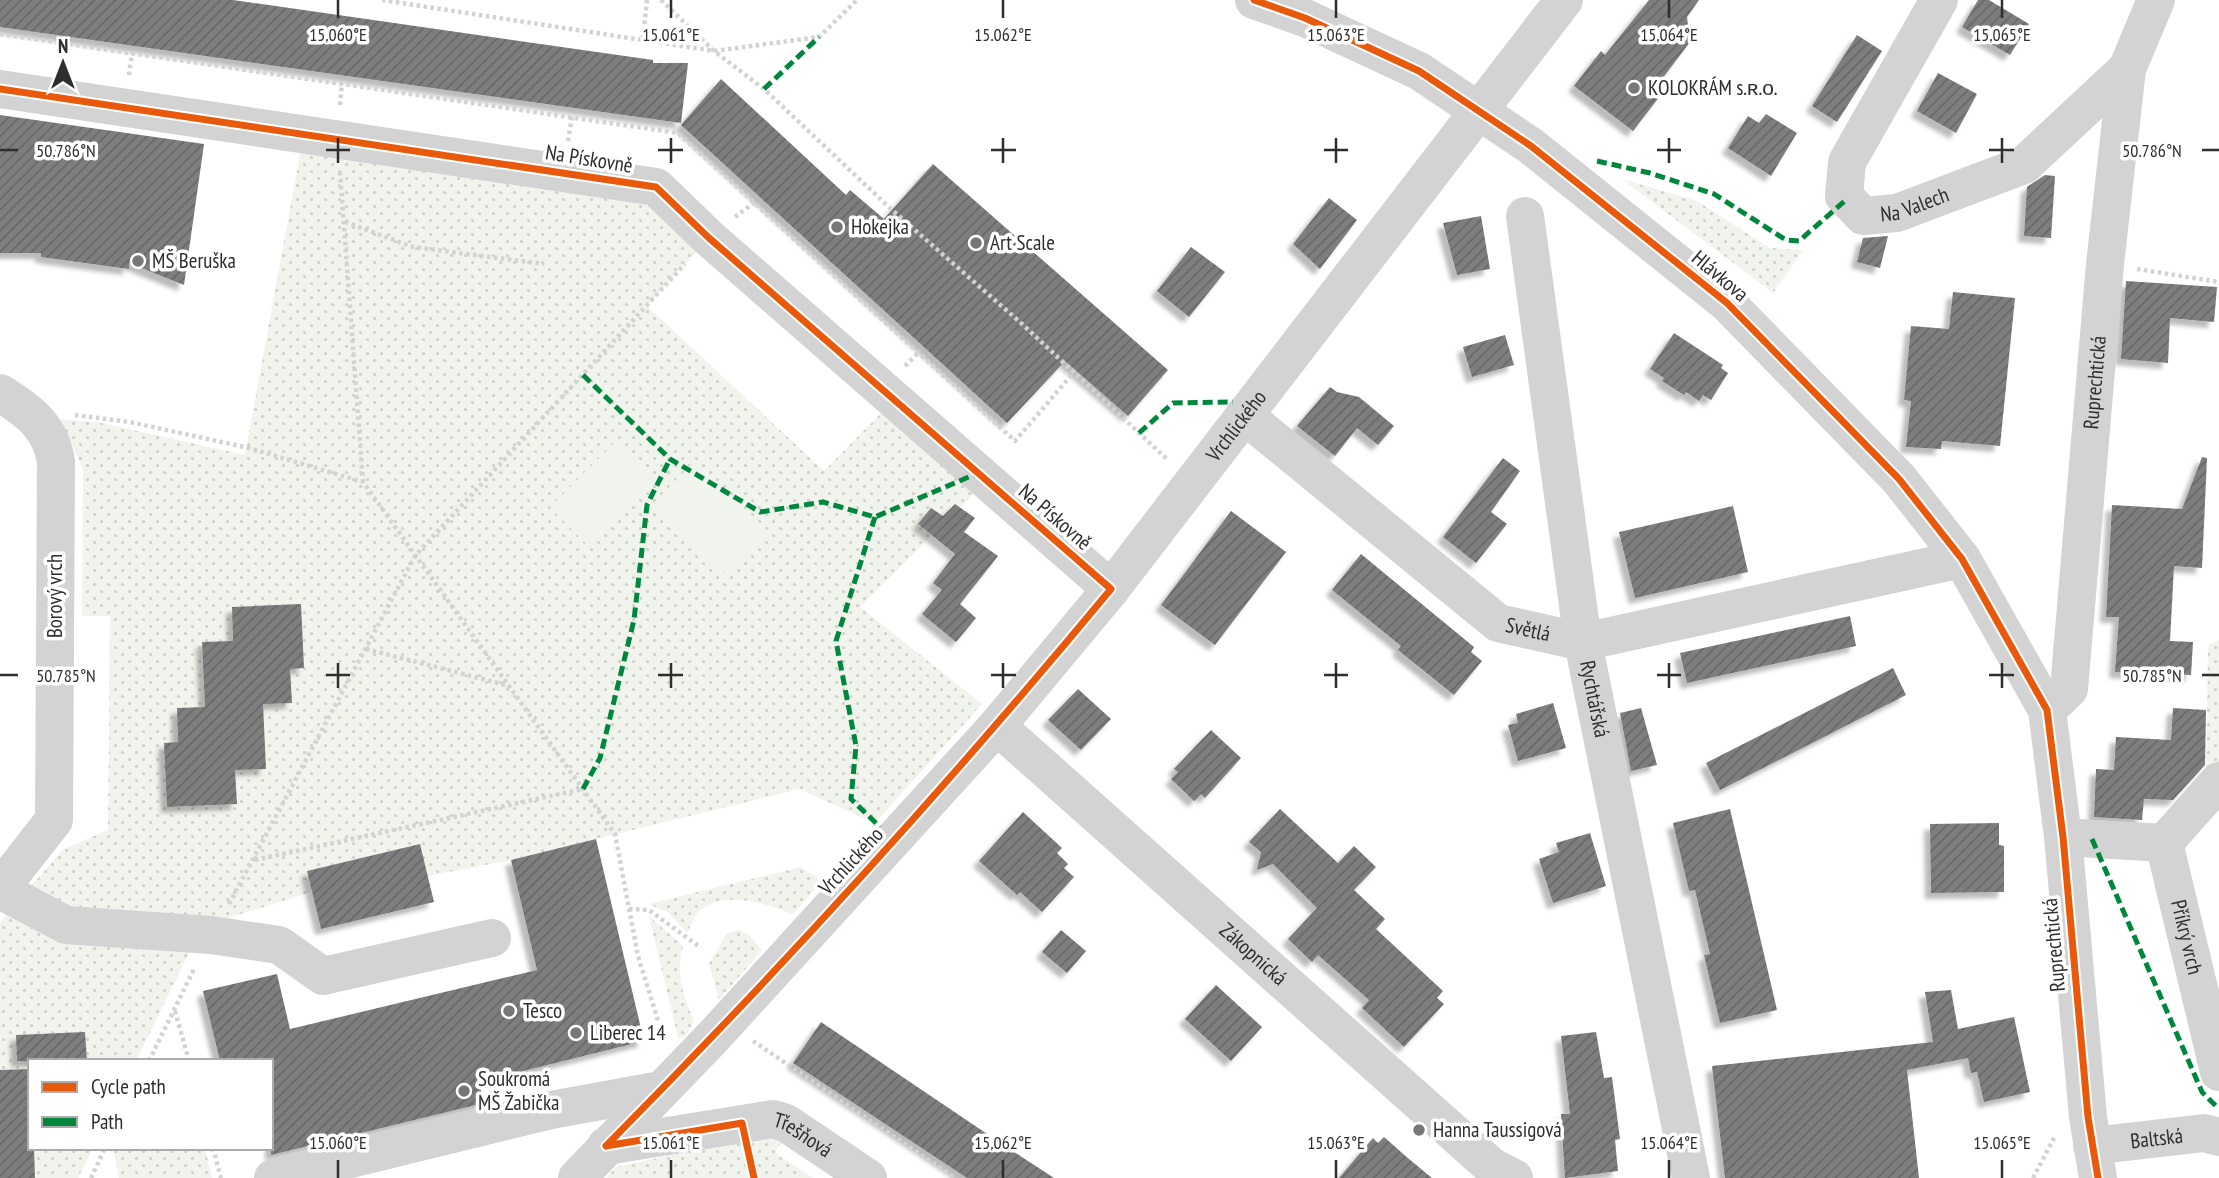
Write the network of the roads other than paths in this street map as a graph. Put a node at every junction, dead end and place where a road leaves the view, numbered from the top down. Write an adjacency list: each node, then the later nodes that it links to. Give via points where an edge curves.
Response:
1 (1254, 0): 7 (street, Hlávkova, via 1305,18 1419,71)
2 (1564, 0): 7 (street, Vrchlického)
3 (1939, 0): 5 (street, Na Valech, via 1847,162 1844,196 1863,216 1897,214 2024,165)
4 (2156, 0): 5 (street, Ruprechtická)
5 (2127, 69): 14 (street, Ruprechtická, via 2105,264 2069,689)
6 (0, 89): 12 (street, Na Pískovně, via 656,187)
7 (1478, 111): 10 (street, Vrchlického); 11 (street, Hlávkova, via 1531,146 1727,303 1899,479)
8 (1525, 216): 13 (street, Rychtářská)
9 (15, 402): 19 (street, Borový vrch, via 50,438 56,462 54,820)
10 (1244, 415): 12 (street, Vrchlického); 13 (street, Světlá, via 1498,623)
11 (1962, 559): 13 (street, Světlá); 14 (street, Hlávkova)
12 (1111, 589): 15 (street, Vrchlického)
13 (1583, 642): 30 (street, Rychtářská)
14 (2047, 709): 17 (street, Ruprechtická)
15 (997, 726): 22 (street, Vrchlického); 29 (street, Zákopnická, via 1491,1166)
16 (2219, 781): 18 (street)
17 (2063, 836): 18 (street); 25 (street, Ruprechtická)
18 (2164, 843): 21 (street, Příkrý vrch)
19 (0, 890): 20 (street, via 66,925 211,935 279,945 323,976)
20 (492, 938)
21 (2219, 1072)
22 (661, 1090): 24 (street, Vrchlického); 26 (street, via 551,1110)
23 (2219, 1137): 25 (street, Baltská, via 2204,1133)
24 (606, 1146): 27 (street, Vrchlického); 28 (street, Třešňová, via 774,1119)
25 (2095, 1162)
26 (273, 1178)
27 (577, 1178)
28 (868, 1178)
29 (1514, 1178)
30 (1691, 1178)

